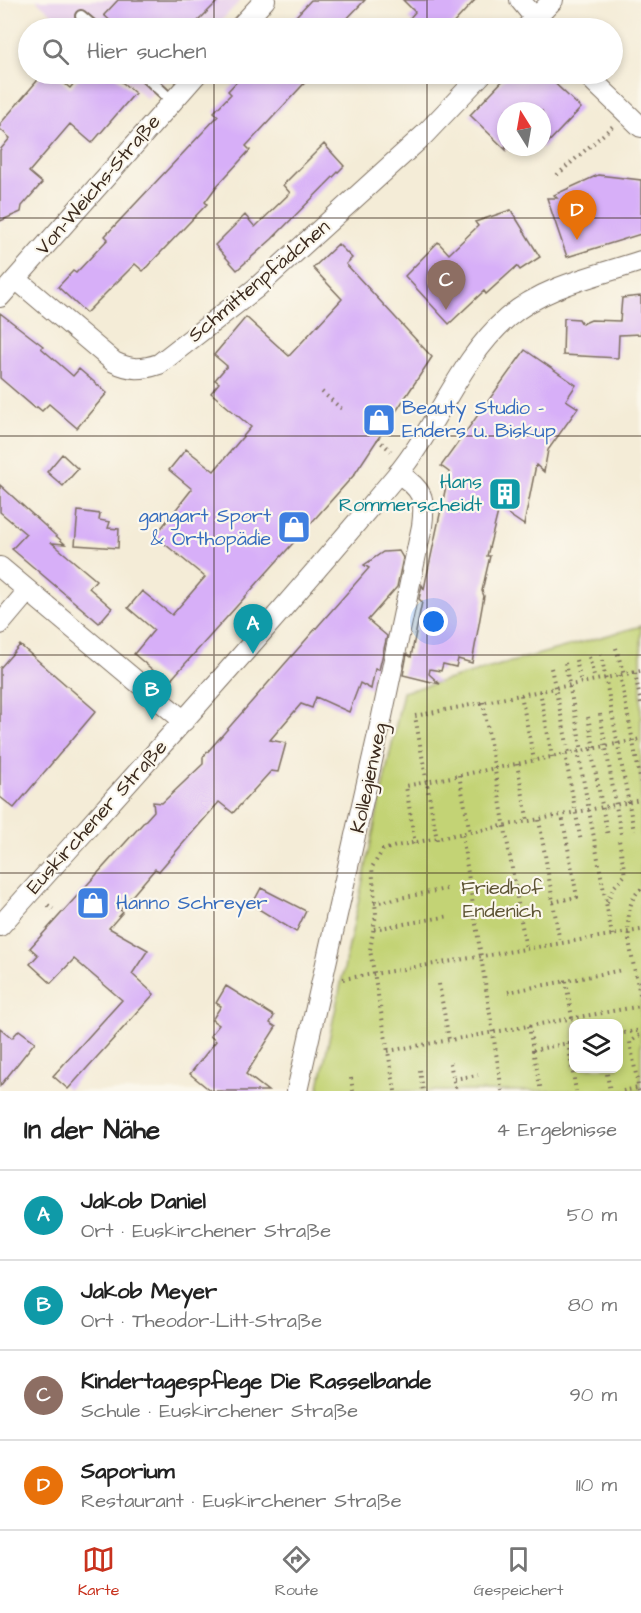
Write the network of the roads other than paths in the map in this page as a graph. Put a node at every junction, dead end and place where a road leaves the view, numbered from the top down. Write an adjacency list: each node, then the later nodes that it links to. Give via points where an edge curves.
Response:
1 (265, 0): 4 (street)
2 (520, 0): 5 (street)
3 (553, 0): 6 (street)
4 (248, 18)
5 (531, 18)
6 (540, 18)
7 (154, 84): 11 (lane)
8 (188, 84): 11 (street, Von-Weichs-Straße)
9 (472, 84): 14 (street, Schmittenpfädchen, via 424,135 255,289 159,364 130,369 114,362)
10 (596, 84): 12 (street)
11 (172, 101): 14 (street, Von-Weichs-Straße)
12 (634, 120)
13 (641, 261): 16 (street, Euskirchener Straße, via 548,292 505,320 473,359)
14 (16, 279): 15 (street, Von-Weichs-Straße)
15 (0, 297)
16 (398, 473): 20 (street, Euskirchener Straße); 22 (street, Kollegienweg, via 416,485 425,503 422,526)
17 (0, 567): 18 (street)
18 (27, 592): 19 (street); 20 (street)
19 (0, 624)
20 (184, 721): 21 (street, Euskirchener Straße)
21 (0, 926)
22 (297, 1091)

